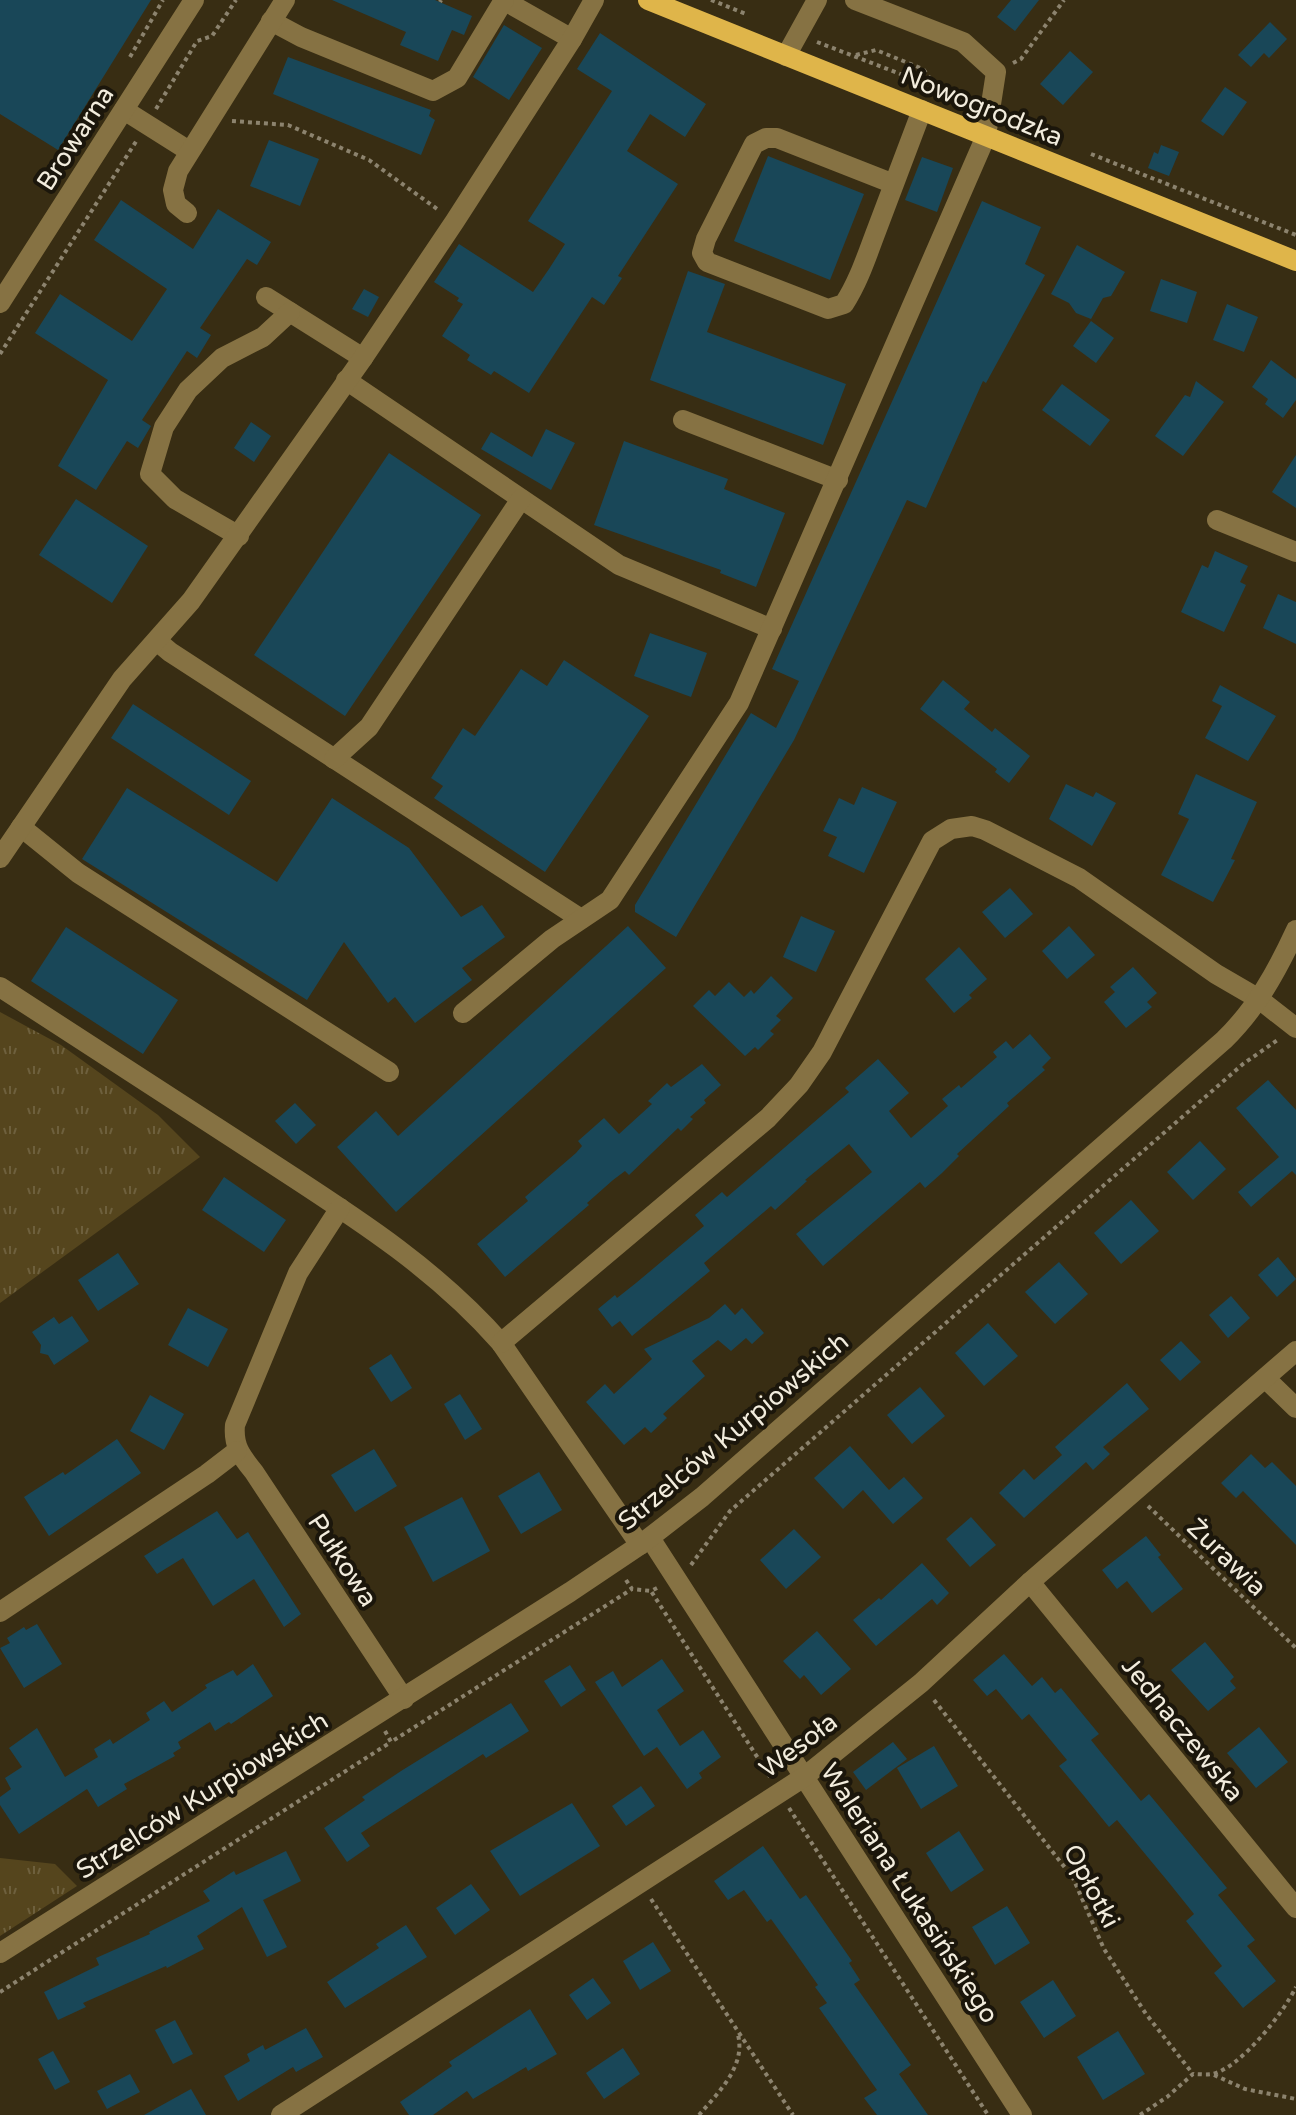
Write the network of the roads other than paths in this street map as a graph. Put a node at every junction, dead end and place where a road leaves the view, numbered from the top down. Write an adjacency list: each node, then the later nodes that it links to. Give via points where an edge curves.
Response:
1 (194, 0): 11 (street, Browarna)
2 (285, 0): 8 (street)
3 (504, 0): 8 (street, via 457,78 433,91); 9 (street)
4 (594, 0): 9 (street)
5 (648, 0): 10 (main road, Nowogrodzka)
6 (817, 0): 10 (street)
7 (855, 0): 13 (street, via 963,42 996,72)
8 (271, 21): 14 (street)
9 (572, 39): 21 (street)
10 (786, 56): 12 (main road, Nowogrodzka)
11 (124, 110): 14 (street); 19 (street, Browarna)
12 (922, 110): 13 (main road, Nowogrodzka); 15 (street)
13 (986, 136): 17 (main road, Nowogrodzka); 24 (street)
14 (189, 151): 16 (street, via 173,190 176,204)
15 (894, 184): 15 (street, via 844,304 828,309 707,262 702,253 754,144 766,138)
16 (187, 213)
17 (1296, 261)
18 (266, 297): 20 (street)
19 (0, 303)
20 (290, 312): 21 (street); 27 (street, via 263,337 222,358 188,390 164,427 150,474 175,499)
21 (363, 358): 22 (street)
22 (346, 380): 25 (street); 27 (street)
23 (683, 420): 24 (street)
24 (838, 480): 29 (street)
25 (521, 499): 29 (street, via 619,565); 31 (street, via 369,727)
26 (1217, 520): 28 (street)
27 (239, 536): 30 (street)
28 (1296, 552)
29 (772, 629): 34 (street, via 739,703 610,900)
30 (157, 641): 31 (street); 32 (street, via 122,679)
31 (334, 759): 34 (street)
32 (21, 827): 33 (street); 40 (street, via 78,873)
33 (0, 858)
34 (581, 919): 38 (street)
35 (1296, 930): 37 (street, Strzelców Kurpiowskich)
36 (0, 987): 41 (street, Waleriana Łukasińskiego)
37 (1259, 999): 39 (street); 42 (street, via 1079,878 985,830 944,831 926,851 841,1017 799,1085 768,1118); 47 (street, Strzelców Kurpiowskich, via 1224,1040)
38 (463, 1013)
39 (1294, 1026)
40 (389, 1072)
41 (340, 1208): 42 (street, Waleriana Łukasińskiego, via 411,1256); 46 (street, via 310,1251 287,1298 235,1425)
42 (501, 1343): 47 (street, Waleriana Łukasińskiego)
43 (1296, 1351): 44 (street, Wesoła)
44 (1266, 1379): 45 (street); 48 (street, Wesoła)
45 (1296, 1408)
46 (237, 1451): 49 (street); 50 (street, Pułkowa)
47 (645, 1542): 50 (street, Strzelców Kurpiowskich); 51 (street, Waleriana Łukasińskiego, via 675,1576)
48 (1030, 1582): 51 (street, Wesoła, via 921,1683); 52 (street, Jednaczewska)
49 (0, 1612)
50 (404, 1699): 53 (street, Strzelców Kurpiowskich)
51 (804, 1777): 54 (street, Wesoła); 55 (street, Waleriana Łukasińskiego)
52 (1296, 1908)
53 (0, 1953)
54 (281, 2115)
55 (1022, 2115)

